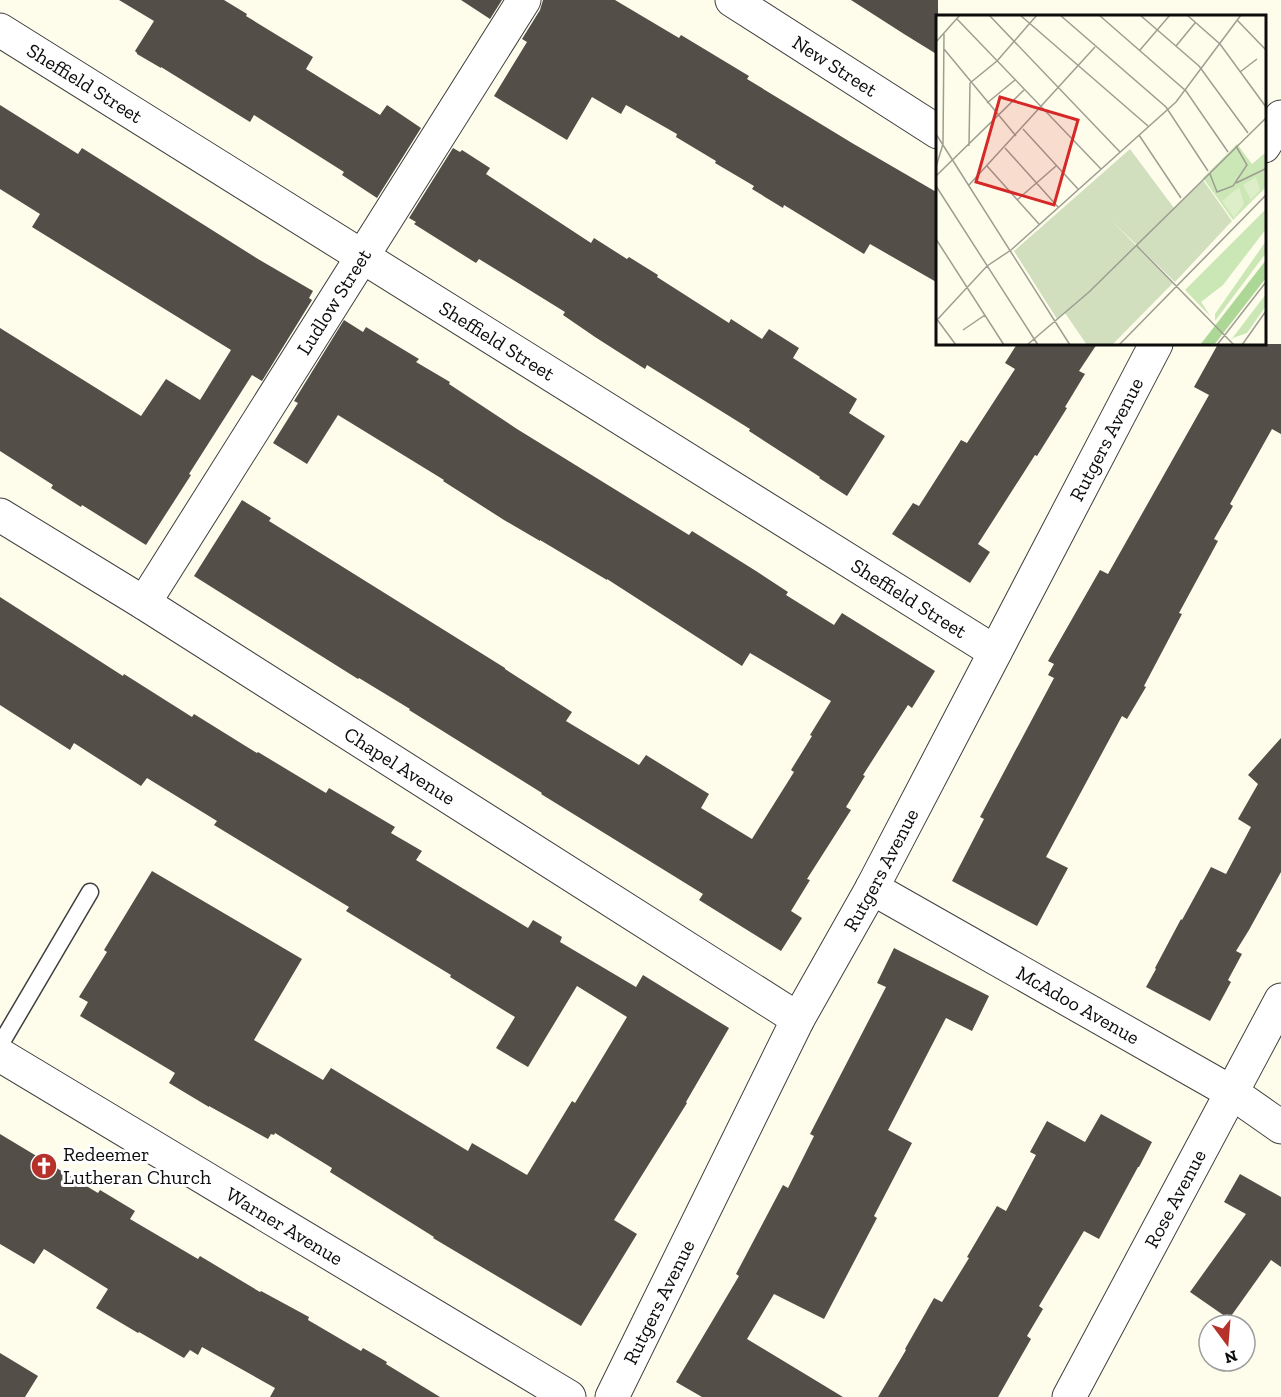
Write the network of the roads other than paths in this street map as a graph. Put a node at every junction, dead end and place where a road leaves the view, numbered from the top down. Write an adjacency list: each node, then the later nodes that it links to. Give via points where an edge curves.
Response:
1 (524, 0): 7 (street, Ludlow Street)
2 (732, 0): 5 (street, New Street)
3 (0, 30): 7 (street, Sheffield Street)
4 (1281, 117): 6 (street)
5 (936, 131)
6 (1266, 143)
7 (362, 256): 10 (street, Ludlow Street); 11 (street, Sheffield Street)
8 (1155, 345): 11 (street, Rutgers Avenue)
9 (0, 515): 10 (street, Chapel Avenue)
10 (144, 603): 15 (street, Chapel Avenue)
11 (996, 652): 12 (street, Rutgers Avenue)
12 (872, 888): 15 (street, Rutgers Avenue); 18 (street, McAdoo Avenue)
13 (90, 892): 16 (lane)
14 (1281, 1000): 18 (street, Rose Avenue)
15 (798, 1018): 21 (street, Rutgers Avenue)
16 (0, 1044)
17 (0, 1055): 20 (street, Warner Avenue)
18 (1231, 1092): 19 (street, McAdoo Avenue); 22 (street, Rose Avenue)
19 (1281, 1127)
20 (569, 1397)
21 (612, 1397)
22 (1069, 1397)

